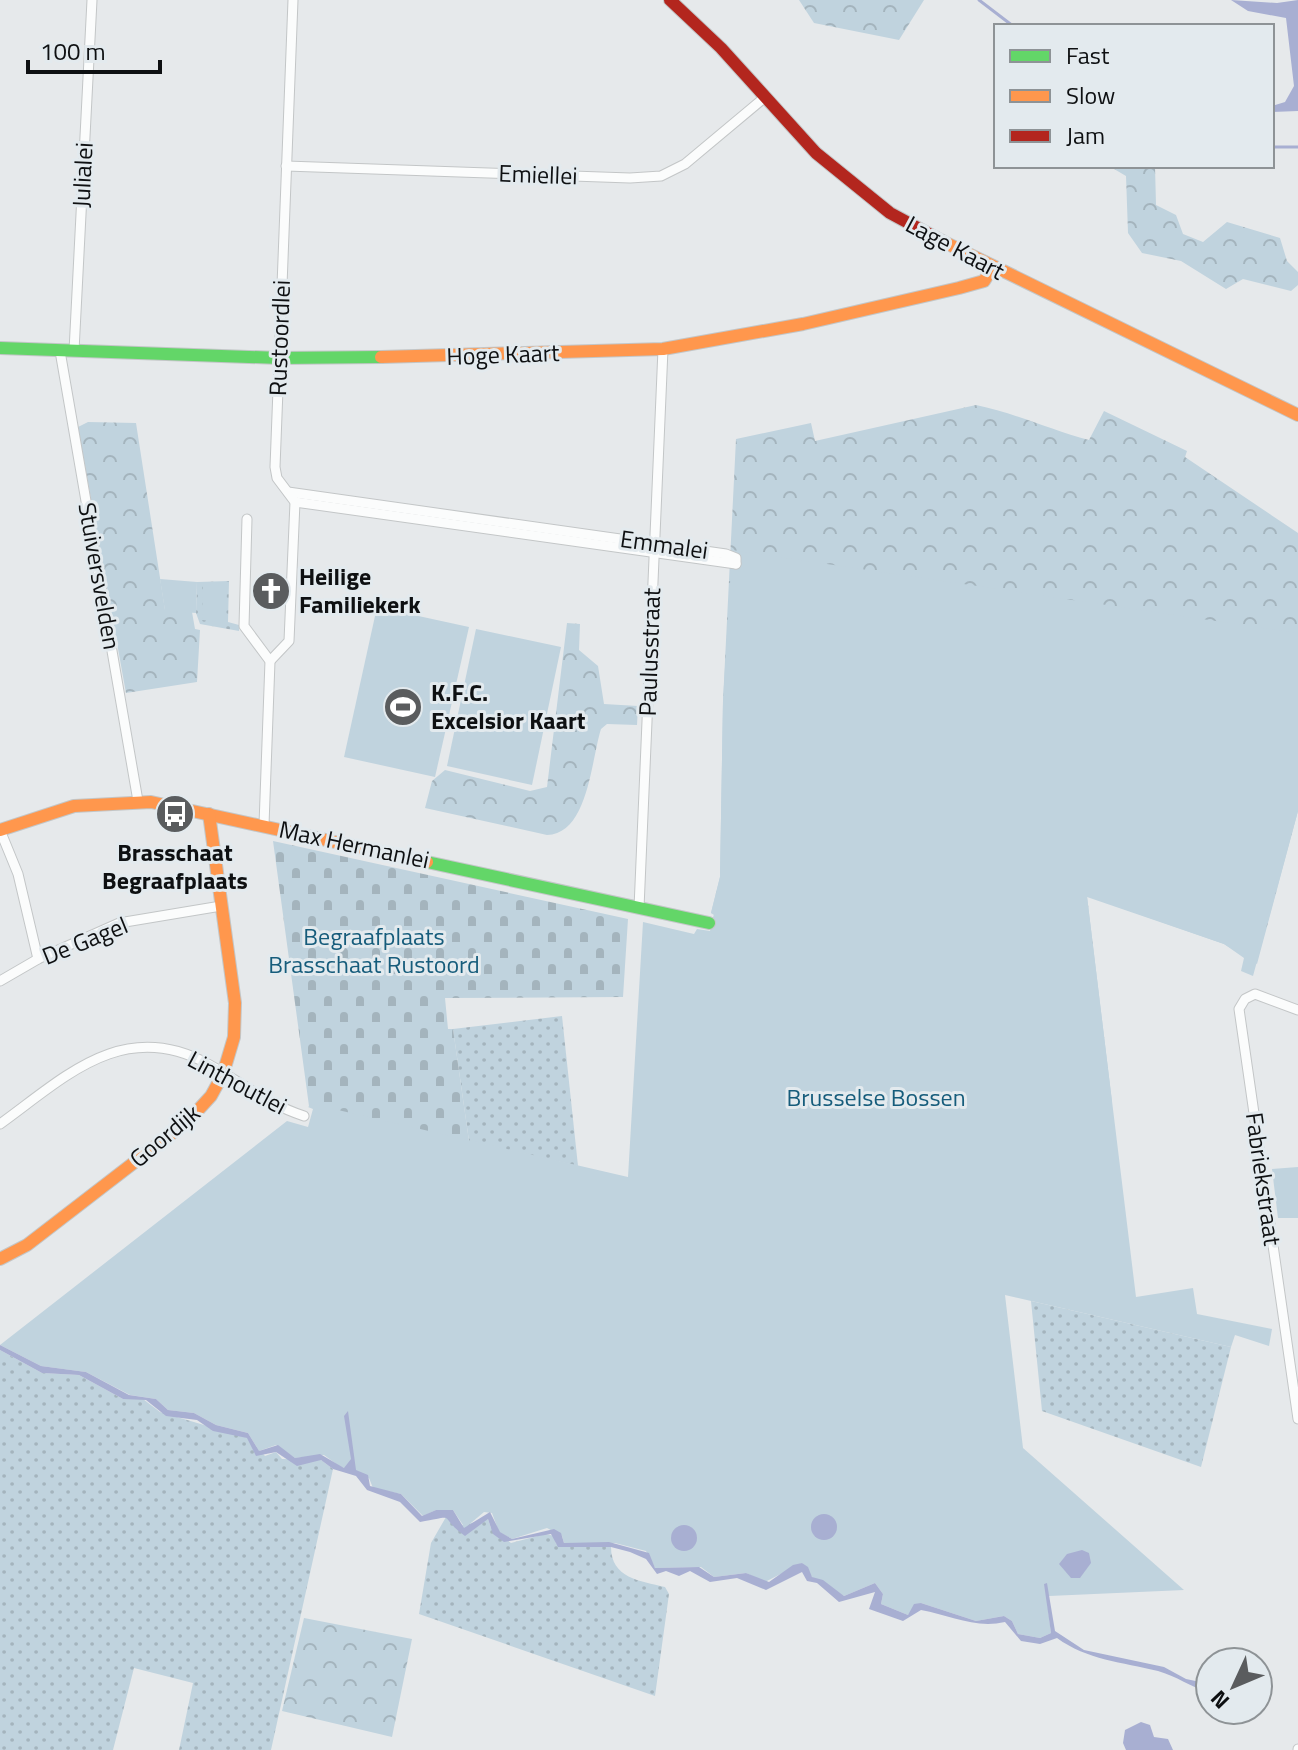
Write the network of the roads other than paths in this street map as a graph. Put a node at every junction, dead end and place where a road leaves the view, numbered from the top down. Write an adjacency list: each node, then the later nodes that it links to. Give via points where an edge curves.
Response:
1 (92, 0): 9 (street, Julialei)
2 (293, 0): 5 (street, Rustoordlei)
3 (670, 0): 4 (street, Lage Kaart)
4 (764, 98): 5 (street, Emiellei, via 685,164 661,176); 6 (street, Lage Kaart, via 848,183 919,231)
5 (286, 166): 10 (street, Rustoordlei)
6 (992, 268): 8 (street, Hoge Kaart, via 984,281 959,288); 11 (street, Lage Kaart)
7 (0, 348): 9 (street, Hoge Kaart)
8 (663, 349): 10 (street, Hoge Kaart); 15 (street, Paulusstraat)
9 (67, 351): 10 (street, Hoge Kaart); 17 (street, Stuiversvelden)
10 (279, 358): 12 (street, Rustoordlei, via 275,467)
11 (1298, 415)
12 (288, 492): 13 (street, Rustoordlei); 15 (street, Emmalei)
13 (295, 502): 15 (street, Emmalei); 16 (street, via 289,641)
14 (247, 519): 16 (street, via 244,626)
15 (654, 548): 15 (street, Emmalei, via 736,564 736,558 726,554); 22 (street, Paulusstraat)
16 (270, 661): 19 (street)
17 (138, 801): 18 (street, Max Hermanlei); 20 (street, Max Hermanlei, via 72,805)
18 (209, 814): 19 (street, Max Hermanlei); 21 (street, Goordijk)
19 (264, 825): 22 (street, Max Hermanlei)
20 (0, 830): 24 (street, via 18,874)
21 (221, 906): 24 (street, De Gagel, via 119,923); 27 (street, Goordijk, via 235,1019)
22 (639, 908): 23 (street, Max Hermanlei)
23 (709, 923)
24 (38, 959): 25 (street, De Gagel)
25 (0, 981)
26 (1298, 1010): 31 (street, Fabriekstraat, via 1255,994 1242,1002 1239,1014)
27 (223, 1074): 28 (street, Linthoutlei, via 266,1102); 29 (street, Linthoutlei, via 178,1052 115,1051 70,1070); 30 (street, Goordijk, via 188,1121 27,1245)
28 (304, 1116)
29 (0, 1124)
30 (0, 1259)
31 (1294, 1358): 32 (street, Fabriekstraat)
32 (1298, 1419)

